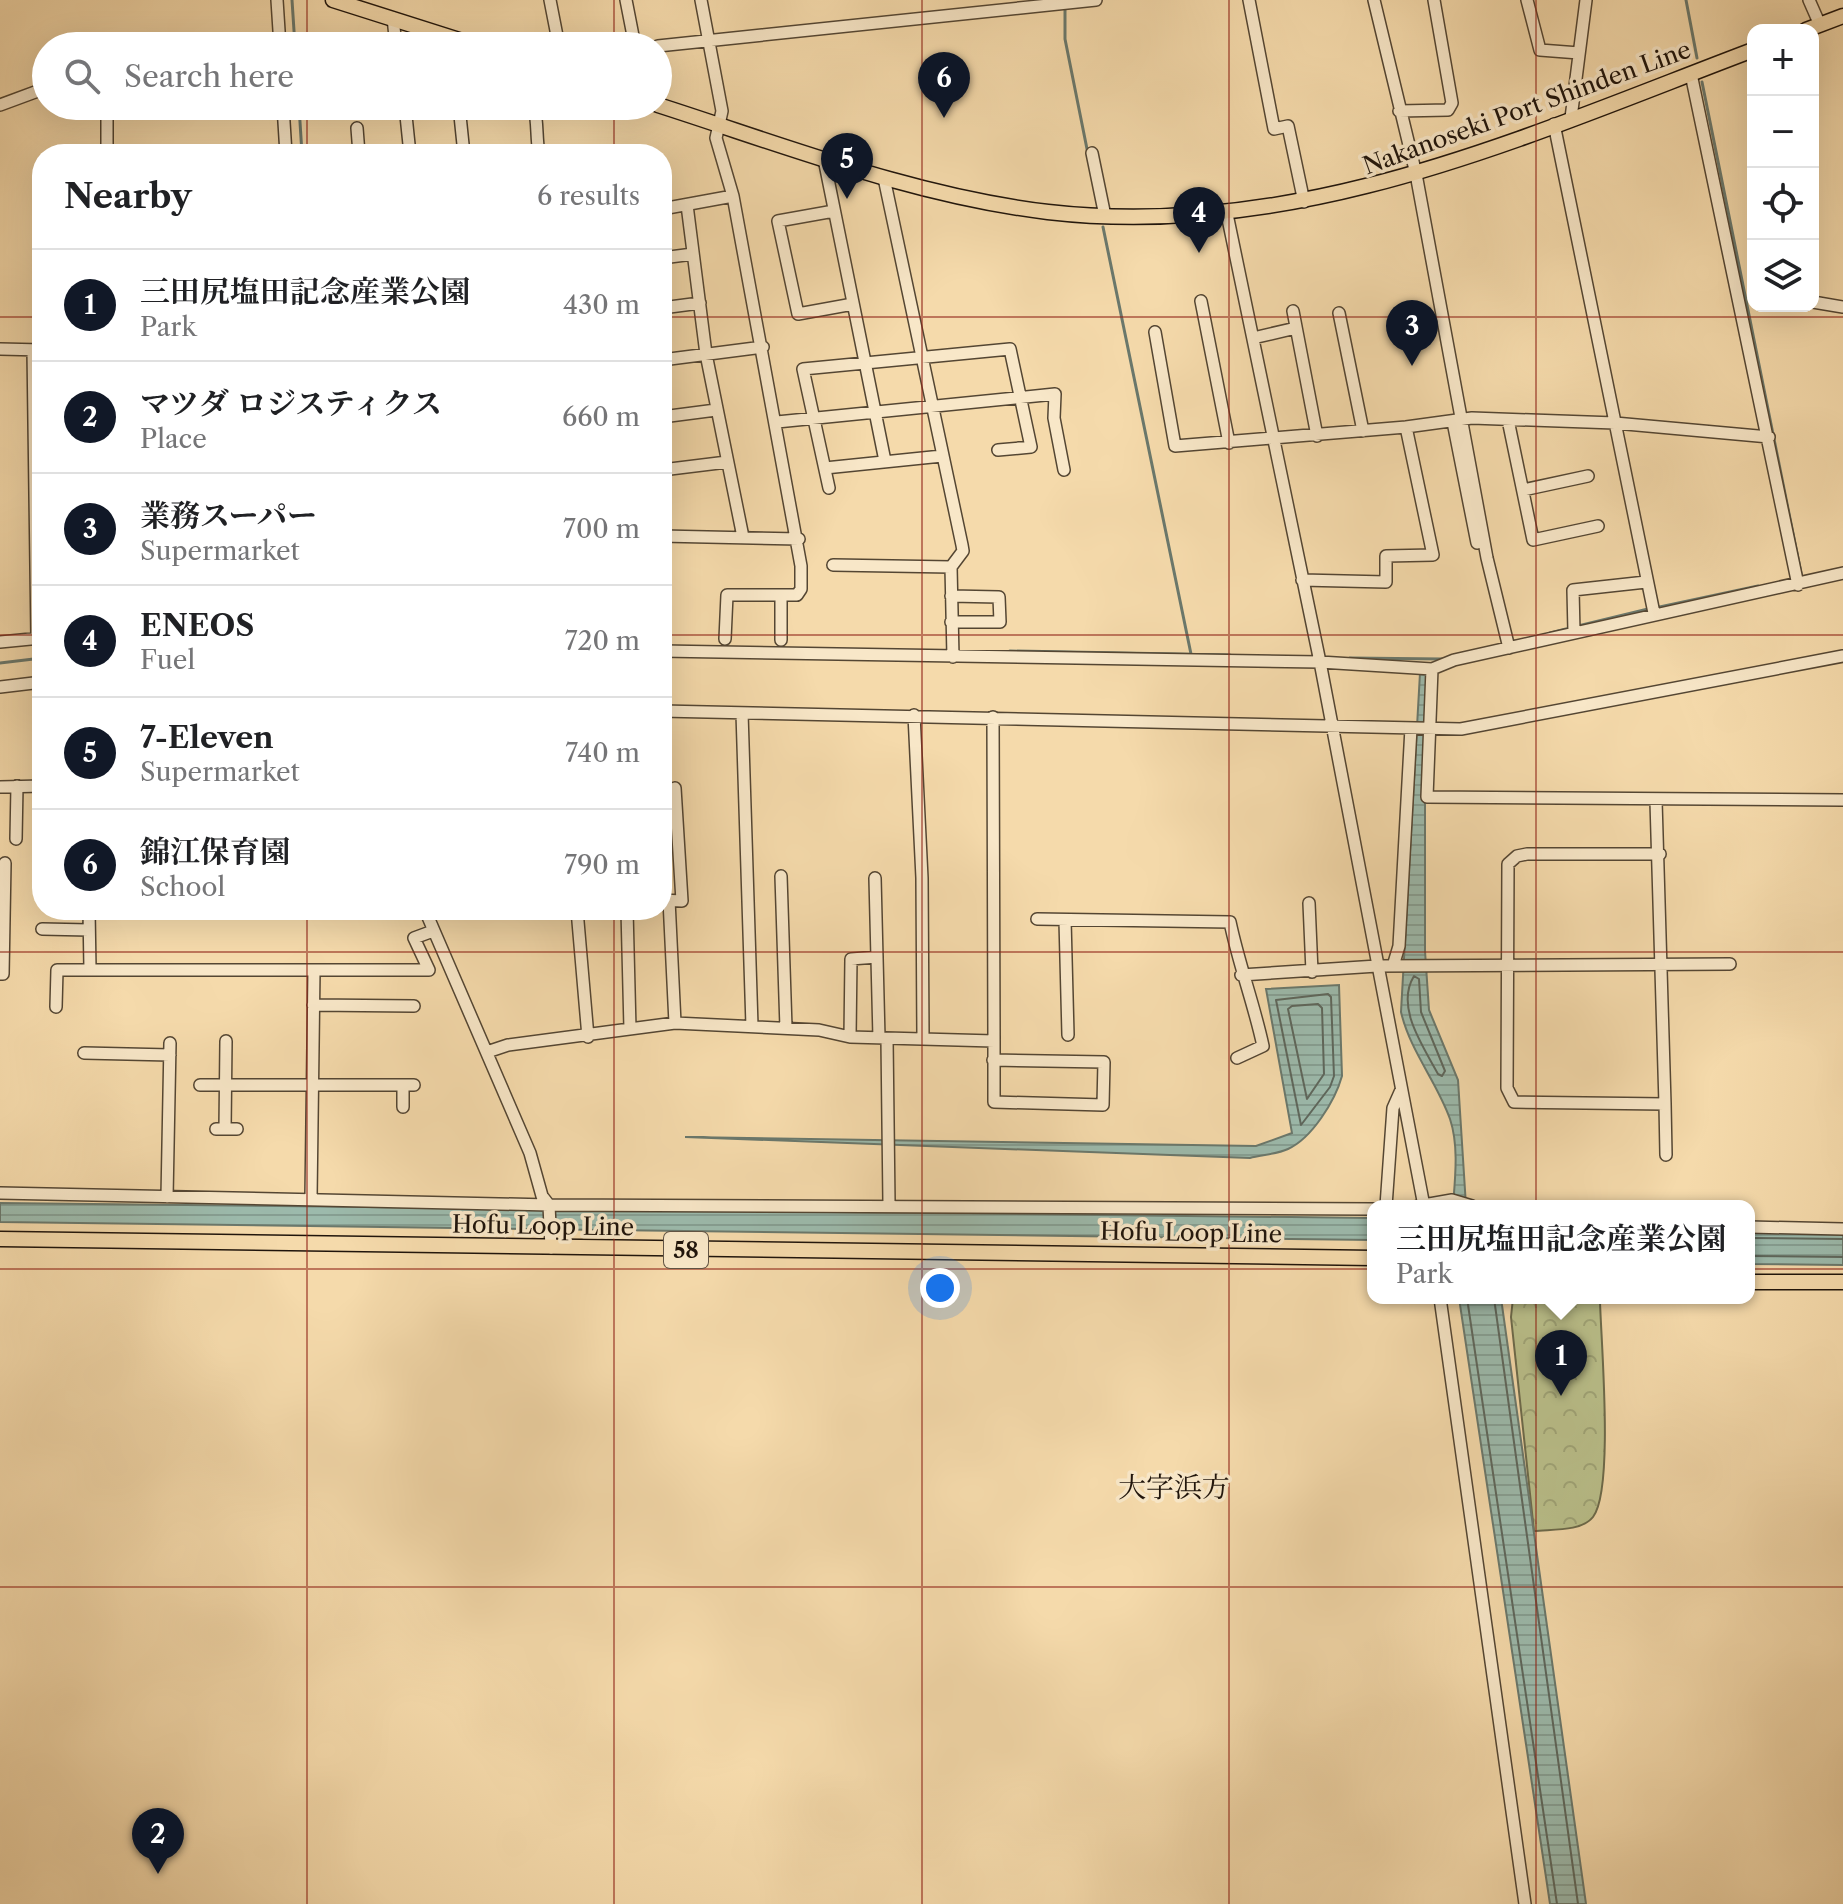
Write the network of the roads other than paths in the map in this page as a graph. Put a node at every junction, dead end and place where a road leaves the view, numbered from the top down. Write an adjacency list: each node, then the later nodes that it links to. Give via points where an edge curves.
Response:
1 (277, 0): 18 (street)
2 (333, 0): 15 (main road)
3 (550, 0): 21 (street)
4 (626, 0): 22 (street)
5 (701, 0): 23 (street)
6 (1096, 0): 13 (street)
7 (1249, 0): 52 (street, via 1274,129 1288,126)
8 (1374, 0): 31 (street)
9 (1434, 0): 31 (street, via 1452,103 1448,110)
10 (1527, 0): 26 (street, via 1540,50)
11 (1586, 0): 26 (street)
12 (1809, 0): 16 (street)
13 (1060, 2): 23 (street)
14 (1843, 16): 17 (main road)
15 (393, 18): 19 (street); 20 (main road)
16 (1813, 24)
17 (1819, 25)
18 (279, 32)
19 (394, 32)
20 (436, 32)
21 (556, 32)
22 (632, 32)
23 (710, 40): 24 (street); 39 (street, via 722,111)
24 (672, 44)
25 (1747, 52): 27 (main road, Nakanoseki Port Shinden Line)
26 (1579, 53): 32 (street)
27 (1691, 74): 32 (main road, Nakanoseki Port Shinden Line); 60 (street)
28 (32, 93): 29 (street)
29 (0, 105)
30 (672, 110): 39 (main road, Nakanoseki Port Shinden Line)
31 (1399, 111): 49 (street)
32 (1571, 118): 38 (main road, Nakanoseki Port Shinden Line)
33 (107, 120): 41 (street)
34 (284, 120): 42 (street)
35 (406, 120): 44 (street)
36 (460, 120): 45 (street)
37 (537, 120): 46 (street)
38 (1554, 124): 49 (main road, Nakanoseki Port Shinden Line); 89 (street)
39 (719, 125): 48 (main road, Nakanoseki Port Shinden Line); 51 (street, via 716,138)
40 (357, 128): 43 (street)
41 (107, 144)
42 (285, 144)
43 (358, 144)
44 (409, 144)
45 (463, 144)
46 (537, 144)
47 (1092, 153): 57 (street)
48 (824, 159): 50 (main road, Nakanoseki Port Shinden Line); 55 (street)
49 (1416, 174): 52 (main road, Nakanoseki Port Shinden Line); 87 (street)
50 (884, 178): 57 (main road, Nakanoseki Port Shinden Line, via 986,202); 77 (street)
51 (733, 196): 53 (street); 73 (street)
52 (1304, 202): 56 (main road, Nakanoseki Port Shinden Line)
53 (687, 205): 54 (street); 58 (street)
54 (672, 207)
55 (834, 211): 65 (street); 65 (street, via 778,221 798,314)
56 (1227, 214): 57 (main road, Nakanoseki Port Shinden Line); 72 (street)
57 (1105, 216)
58 (693, 254): 59 (street); 63 (street)
59 (672, 257)
60 (1737, 288): 61 (street); 93 (street)
61 (1747, 290)
62 (1201, 301): 95 (street)
63 (700, 303): 66 (street); 76 (street)
64 (1819, 303): 67 (street)
65 (853, 304): 79 (street)
66 (672, 307)
67 (1843, 307)
68 (1293, 311): 70 (street)
69 (1339, 313): 91 (street)
70 (1296, 328): 72 (street); 92 (street)
71 (1155, 332): 95 (street, via 1175,446)
72 (1253, 338): 94 (street)
73 (763, 347): 76 (street); 88 (street)
74 (0, 349): 75 (street)
75 (32, 350)
76 (706, 354): 78 (street); 82 (street)
77 (922, 356): 79 (street); 80 (street, via 1010,349); 81 (street)
78 (672, 359)
79 (865, 362): 83 (street); 85 (street, via 803,369)
80 (1019, 398): 81 (street); 96 (street, via 1031,447); 102 (street, via 1055,394)
81 (933, 407): 83 (street); 97 (street)
82 (716, 410): 84 (street); 99 (street)
83 (875, 412): 85 (street); 98 (street)
84 (672, 416)
85 (813, 418): 88 (street); 100 (street)
86 (1508, 420): 87 (street); 89 (street); 105 (street)
87 (1459, 421): 90 (street); 110 (street); 126 (street)
88 (777, 422): 109 (street)
89 (1615, 423): 93 (street); 115 (street)
90 (1406, 427): 91 (street); 114 (street, via 1433,555 1386,556 1386,582)
91 (1363, 431): 92 (street)
92 (1317, 436): 94 (street)
93 (1769, 437): 116 (street)
94 (1274, 439): 95 (street); 114 (street)
95 (1229, 443)
96 (998, 450)
97 (942, 456): 98 (street); 112 (street, via 963,551)
98 (885, 461): 100 (street)
99 (727, 462): 101 (street); 108 (street)
100 (825, 468): 104 (street)
101 (672, 469)
102 (1064, 470)
103 (1588, 476): 105 (street)
104 (829, 488)
105 (1523, 490): 106 (street, via 1533,540)
106 (1598, 526)
107 (672, 536): 108 (street)
108 (743, 537): 109 (street)
109 (799, 539): 117 (street, via 801,589 797,595)
110 (1480, 556)
111 (833, 565): 112 (street)
112 (951, 567): 118 (street)
113 (1843, 573): 116 (street)
114 (1302, 580): 130 (street)
115 (1646, 582): 119 (street); 121 (street, via 1573,590)
116 (1798, 585): 119 (street)
117 (781, 596): 123 (street, via 727,595); 124 (street)
118 (951, 596): 120 (street); 120 (street, via 999,597 1000,622)
119 (1654, 613): 121 (street)
120 (951, 622): 129 (street)
121 (1574, 632): 126 (street)
122 (32, 639): 125 (street)
123 (725, 639)
124 (781, 640)
125 (0, 642)
126 (1509, 648): 131 (street)
127 (672, 651): 129 (street)
128 (1843, 656): 140 (street, via 1498,723)
129 (953, 657): 130 (street)
130 (1320, 662): 131 (street); 138 (street)
131 (1432, 669): 140 (street)
132 (32, 683): 133 (street)
133 (0, 687)
134 (672, 711): 135 (street)
135 (742, 713): 136 (street); 179 (street)
136 (914, 715): 137 (street); 186 (street)
137 (993, 717): 138 (street); 188 (street)
138 (1332, 726): 139 (street); 167 (street)
139 (1412, 728): 140 (street); 168 (street)
140 (1428, 729): 146 (street, via 1427,797)
141 (17, 786): 142 (street); 143 (street); 147 (street)
142 (32, 786)
143 (0, 787)
144 (675, 788): 152 (street, via 682,901)
145 (1843, 800): 146 (street)
146 (1656, 801): 148 (street)
147 (16, 839)
148 (1660, 854): 165 (street); 169 (street, via 1527,854 1512,859 1506,872)
149 (5, 863): 173 (street)
150 (781, 876): 180 (street)
151 (875, 878): 164 (street)
152 (672, 900)
153 (1309, 903): 172 (street)
154 (1037, 919): 160 (street)
155 (89, 920): 162 (street)
156 (429, 920): 163 (street)
157 (578, 920): 183 (street)
158 (627, 920): 181 (street)
159 (667, 920): 178 (street)
160 (1065, 920): 174 (street, via 1230,922); 182 (street)
161 (42, 929): 162 (street)
162 (89, 930): 170 (street)
163 (433, 931): 171 (street, via 414,938 429,970); 189 (street)
164 (877, 957): 184 (street, via 851,959); 185 (street)
165 (1661, 964): 166 (street); 169 (street); 197 (street)
166 (1730, 964)
167 (1377, 966): 168 (street); 172 (street); 196 (street)
168 (1396, 966): 169 (street)
169 (1506, 966): 197 (street, via 1507,1088 1514,1102)
170 (90, 969): 171 (street); 177 (street, via 57,970)
171 (314, 970): 175 (street)
172 (1312, 972): 174 (street)
173 (0, 974)
174 (1241, 975): 191 (street, via 1263,1046)
175 (313, 1005): 176 (street); 195 (street)
176 (414, 1006)
177 (56, 1007)
178 (675, 1023): 179 (street); 181 (street)
179 (752, 1026): 180 (street)
180 (786, 1028): 184 (street)
181 (630, 1029): 183 (street)
182 (1068, 1035)
183 (588, 1037): 189 (street)
184 (850, 1037): 185 (street)
185 (883, 1038): 186 (street); 206 (street)
186 (923, 1038): 188 (street)
187 (226, 1041): 194 (street)
188 (994, 1041): 192 (street)
189 (487, 1052): 207 (street)
190 (84, 1053): 202 (street, via 170,1049)
191 (1237, 1058)
192 (993, 1060): 192 (street, via 994,1102 1103,1105 1104,1062)
193 (200, 1085): 194 (street)
194 (224, 1085): 195 (street); 199 (street)
195 (312, 1085): 198 (street, via 408,1085); 203 (street)
196 (1401, 1090): 204 (street, via 1393,1108); 205 (street)
197 (1665, 1104): 200 (street)
198 (403, 1107)
199 (226, 1129)
200 (1666, 1155)
201 (0, 1193): 202 (street)
202 (167, 1197): 203 (street)
203 (311, 1198): 207 (street)
204 (1386, 1200)
205 (1423, 1200)
206 (889, 1204): 207 (street); 208 (street)
207 (549, 1205): 212 (street)
208 (1367, 1209)
209 (1755, 1227): 210 (street)
210 (1843, 1229)
211 (0, 1239): 212 (main road, Hofu Loop Line / 58)
212 (550, 1244): 213 (main road, Hofu Loop Line / 58)
213 (1367, 1258)
214 (1755, 1282): 215 (main road)
215 (1843, 1282)
216 (1441, 1304): 217 (street)
217 (1525, 1904)

